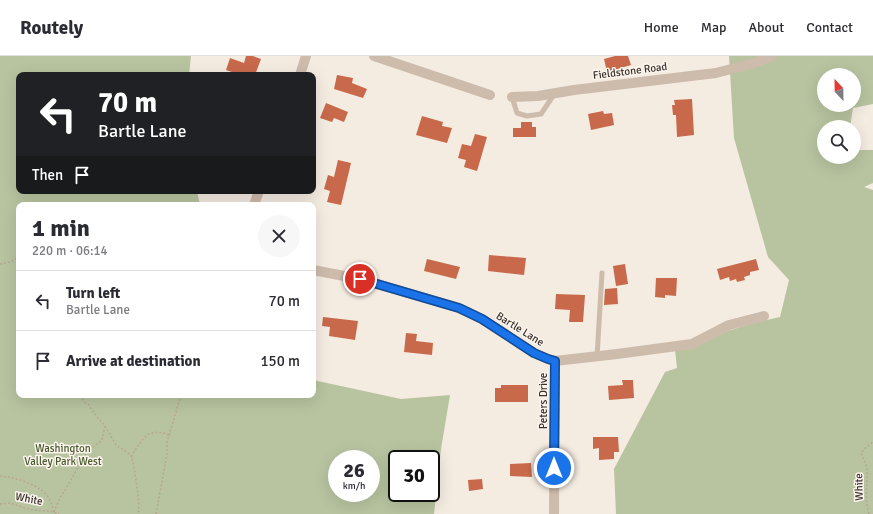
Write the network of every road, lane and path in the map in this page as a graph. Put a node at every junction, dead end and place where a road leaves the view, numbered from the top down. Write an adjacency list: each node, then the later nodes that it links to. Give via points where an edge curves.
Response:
1 (306, 56): 4 (street)
2 (374, 56): 6 (street)
3 (772, 56): 5 (street, Fieldstone Road, via 716,73)
4 (301, 72)
5 (556, 92): 7 (street, Fieldstone Road); 7 (lane, via 541,114 527,116 517,113)
6 (490, 95)
7 (512, 97)
8 (16, 259): 9 (path)
9 (0, 264)
10 (316, 271): 14 (street, Bartle Lane, via 360,279 459,308 482,319 534,353)
11 (602, 273): 13 (lane)
12 (764, 316): 13 (street, Bartle Lane, via 729,325 692,344)
13 (597, 356): 14 (street, Bartle Lane)
14 (555, 361): 27 (street, Peters Drive)
15 (83, 398): 17 (path)
16 (180, 398): 18 (path)
17 (105, 426): 20 (path, via 116,446); 23 (path, via 102,440 88,451)
18 (169, 435): 20 (path, via 160,432 148,434); 26 (path)
19 (873, 442): 28 (path, White, via 862,453 867,470 866,496)
20 (131, 456): 25 (path, via 140,506)
21 (0, 476): 23 (path, White, via 36,485 50,499)
22 (0, 504): 23 (path, White, via 10,503 32,510)
23 (54, 512): 24 (path, White)
24 (59, 514)
25 (138, 514)
26 (156, 514)
27 (554, 514)
28 (869, 514)

